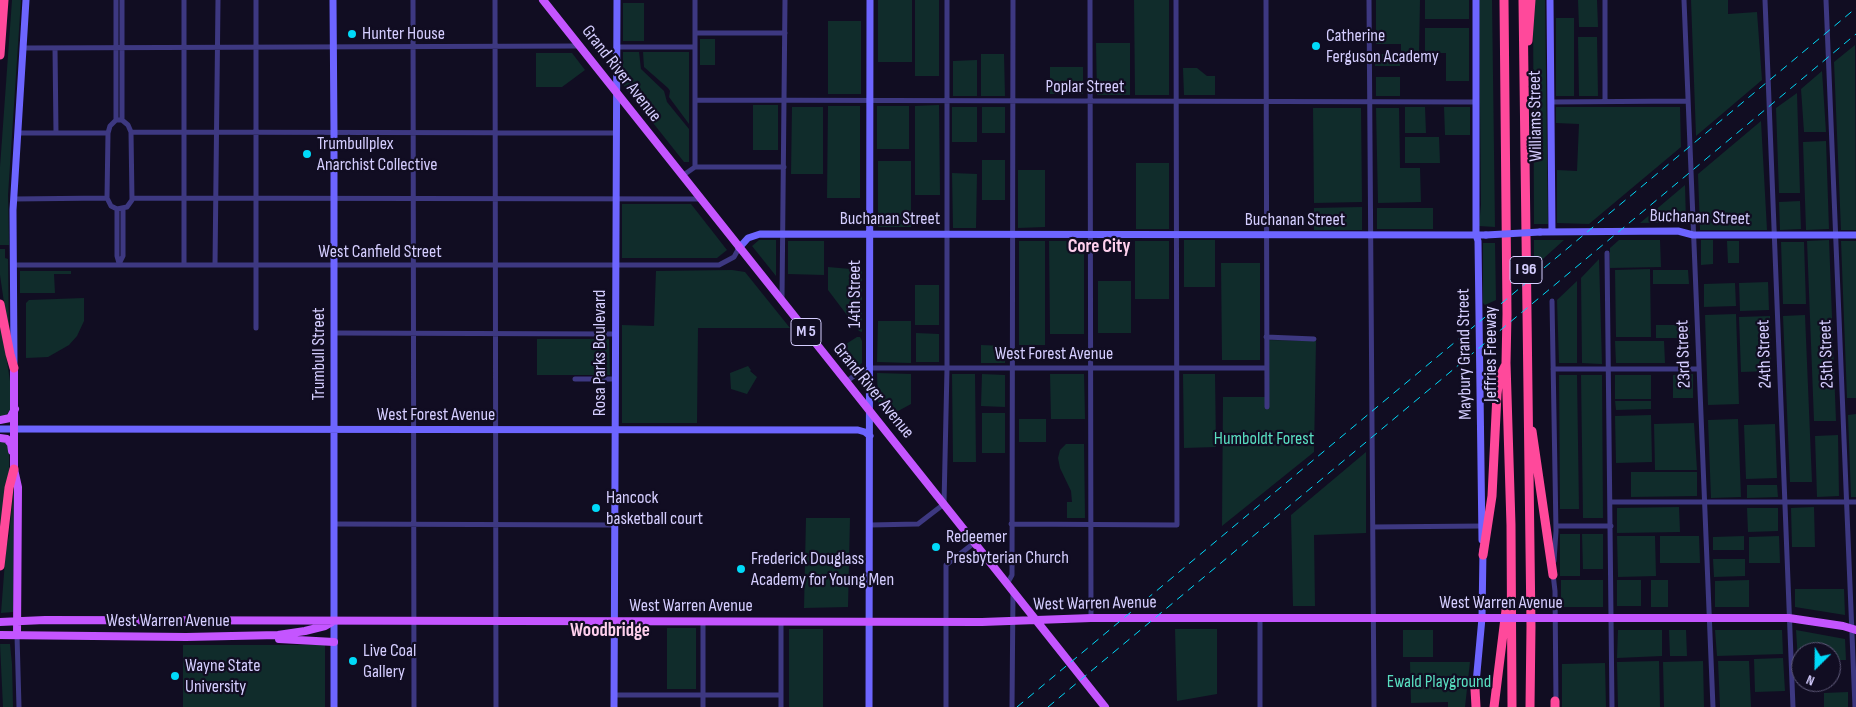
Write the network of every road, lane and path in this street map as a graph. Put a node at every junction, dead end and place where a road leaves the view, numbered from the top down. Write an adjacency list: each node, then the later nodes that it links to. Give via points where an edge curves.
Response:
1 (4, 0): 46 (highway)
2 (26, 0): 43 (street)
3 (116, 0): 45 (street)
4 (122, 0): 36 (street)
5 (184, 0): 37 (street)
6 (218, 0): 38 (street)
7 (256, 0): 39 (street)
8 (332, 0): 40 (street, Trumbull Street)
9 (413, 0): 33 (street)
10 (495, 0): 34 (street)
11 (543, 0): 35 (main road, Grand River Avenue / M 5)
12 (617, 0): 41 (street, Rosa Parks Boulevard)
13 (695, 0): 31 (street)
14 (785, 0): 32 (street)
15 (870, 0): 50 (street, 14th Street)
16 (947, 0): 51 (street)
17 (1013, 0): 52 (street)
18 (1090, 0): 53 (street)
19 (1176, 0): 54 (street)
20 (1266, 0): 55 (street)
21 (1369, 0): 56 (street)
22 (1476, 0): 59 (street, Maybury Grand Street)
23 (1504, 0): 125 (highway, Jeffries Freeway / I 96)
24 (1523, 0): 61 (highway, Jeffries Freeway / I 96)
25 (1531, 0): 61 (highway)
26 (1550, 0): 60 (street, Williams Street)
27 (1604, 0): 57 (street)
28 (1684, 0): 58 (street, 23rd Street)
29 (1765, 0): 101 (street, 24th Street)
30 (1826, 0): 102 (street, 25th Street)
31 (695, 33): 32 (street); 42 (street)
32 (785, 33): 49 (street)
33 (413, 46): 34 (street); 40 (street); 70 (street)
34 (495, 46): 35 (street); 71 (street)
35 (579, 46): 47 (main road, Grand River Avenue / M 5)
36 (122, 47): 37 (street); 45 (street); 63 (street)
37 (184, 47): 38 (street); 66 (street)
38 (218, 47): 39 (street); 67 (street)
39 (256, 47): 40 (street); 68 (street)
40 (333, 47): 69 (street, Trumbull Street)
41 (617, 47): 42 (street); 47 (street, Rosa Parks Boulevard)
42 (695, 47): 48 (street)
43 (23, 48): 44 (street); 64 (street)
44 (56, 48): 45 (street); 72 (street)
45 (116, 48): 62 (street)
46 (0, 55)
47 (616, 93): 74 (street, Rosa Parks Boulevard); 77 (main road, Grand River Avenue / M 5)
48 (695, 100): 49 (street, Poplar Street); 75 (street)
49 (785, 100): 50 (street, Poplar Street); 76 (street)
50 (870, 100): 51 (street, Poplar Street); 92 (street, 14th Street)
51 (947, 100): 52 (street, Poplar Street); 93 (street)
52 (1013, 100): 53 (street, Poplar Street); 94 (street)
53 (1091, 101): 54 (street, Poplar Street); 95 (street)
54 (1177, 101): 55 (street, Poplar Street); 97 (street)
55 (1266, 101): 56 (street, Poplar Street); 98 (street)
56 (1369, 101): 59 (street, Poplar Street); 96 (street)
57 (1606, 101): 58 (street); 60 (street)
58 (1688, 101): 100 (street, 23rd Street)
59 (1476, 102): 99 (street, Maybury Grand Street)
60 (1551, 102): 90 (street, Williams Street)
61 (1524, 114): 139 (highway, Jeffries Freeway / I 96)
62 (116, 120): 63 (street); 73 (street)
63 (122, 120): 65 (street)
64 (18, 132): 72 (street); 87 (street)
65 (131, 132): 66 (street); 79 (street)
66 (184, 132): 67 (street); 80 (street)
67 (216, 132): 68 (street); 81 (street)
68 (256, 132): 69 (street); 82 (street)
69 (334, 132): 70 (street); 83 (street, Trumbull Street)
70 (414, 132): 71 (street); 84 (street)
71 (495, 132): 74 (street); 85 (street)
72 (56, 133): 73 (street)
73 (108, 133): 78 (street)
74 (616, 133): 86 (street, Rosa Parks Boulevard)
75 (695, 167): 76 (street); 77 (street)
76 (784, 167): 91 (street)
77 (682, 176): 88 (main road, Grand River Avenue / M 5)
78 (107, 198): 87 (street); 89 (street, via 112,206)
79 (132, 198): 80 (street); 89 (street, via 127,207)
80 (184, 198): 81 (street); 108 (street)
81 (215, 198): 82 (street); 109 (street)
82 (256, 198): 83 (street); 110 (street)
83 (334, 198): 84 (street); 111 (street, Trumbull Street)
84 (414, 198): 85 (street); 113 (street)
85 (495, 198): 86 (street); 114 (street)
86 (616, 198): 88 (street); 112 (street, Rosa Parks Boulevard)
87 (14, 199): 106 (street)
88 (700, 199): 104 (main road, Grand River Avenue / M 5)
89 (120, 209): 107 (street)
90 (1552, 232): 99 (street, Buchanan Street, bridge); 100 (street, Buchanan Street, via 1678,231)
91 (784, 234): 92 (street, Buchanan Street); 104 (street, Buchanan Street, via 754,235); 115 (street)
92 (870, 234): 93 (street, Buchanan Street); 127 (street, 14th Street)
93 (947, 234): 94 (street, Buchanan Street); 128 (street)
94 (1013, 234): 95 (street, Buchanan Street); 131 (street)
95 (1091, 234): 97 (street, Buchanan Street); 132 (street)
96 (1370, 234): 98 (street, Buchanan Street); 99 (street, Buchanan Street); 169 (street)
97 (1177, 235): 98 (street, Buchanan Street); 129 (street)
98 (1267, 235): 123 (street)
99 (1476, 235): 166 (street, Maybury Grand Street)
100 (1693, 235): 101 (street, Buchanan Street); 135 (street, 23rd Street)
101 (1774, 235): 102 (street, Buchanan Street); 155 (street, 24th Street)
102 (1836, 235): 103 (street, Buchanan Street); 156 (street, 25th Street)
103 (1856, 235)
104 (739, 248): 112 (street, West Canfield Street, via 734,257 719,265); 115 (main road, Grand River Avenue / M 5)
105 (1607, 253): 134 (street)
106 (14, 264): 107 (street, West Canfield Street); 126 (street)
107 (119, 264): 108 (street, West Canfield Street)
108 (184, 265): 109 (street, West Canfield Street)
109 (215, 265): 110 (street, West Canfield Street)
110 (256, 265): 111 (street, West Canfield Street); 118 (street)
111 (334, 265): 113 (street, West Canfield Street); 119 (street, Trumbull Street)
112 (616, 265): 114 (street, West Canfield Street); 122 (street, Rosa Parks Boulevard)
113 (414, 266): 114 (street, West Canfield Street); 120 (street)
114 (495, 266): 121 (street)
115 (781, 301): 138 (main road, Grand River Avenue / M 5)
116 (1552, 302): 133 (street)
117 (0, 304): 126 (highway)
118 (256, 328)
119 (334, 333): 120 (street); 146 (street, Trumbull Street)
120 (414, 333): 121 (street); 147 (street)
121 (495, 333): 122 (street); 148 (street)
122 (615, 334): 137 (street, Rosa Parks Boulevard)
123 (1266, 337): 124 (street); 130 (street)
124 (1314, 339)
125 (1506, 363): 171 (highway, via 1499,378 1497,394 1492,496); 173 (highway, Jeffries Freeway / I 96)
126 (14, 368): 141 (main road)
127 (870, 368): 128 (street, West Forest Avenue); 138 (street, West Forest Avenue); 142 (street, 14th Street)
128 (947, 368): 131 (street, West Forest Avenue); 158 (street)
129 (1177, 368): 130 (street, West Forest Avenue); 132 (street, West Forest Avenue); 161 (street, via 1177,525)
130 (1266, 368): 140 (street)
131 (1012, 369): 132 (street, West Forest Avenue); 160 (street)
132 (1091, 369): 161 (street)
133 (1553, 369): 134 (street); 167 (street)
134 (1608, 369): 135 (street); 153 (street)
135 (1699, 369): 154 (street, 23rd Street)
136 (575, 379): 137 (street)
137 (615, 379): 149 (street, Rosa Parks Boulevard)
138 (846, 382): 142 (main road, Grand River Avenue / M 5)
139 (1528, 405): 174 (highway); 200 (highway, Jeffries Freeway / I 96)
140 (1267, 406)
141 (15, 408): 143 (main road, via 10,418); 145 (main road)
142 (870, 412): 150 (street, 14th Street); 158 (main road, Grand River Avenue / M 5)
143 (2, 420)
144 (2, 429): 145 (street, West Forest Avenue)
145 (15, 429): 146 (street, West Forest Avenue); 152 (main road)
146 (334, 430): 147 (street, West Forest Avenue); 159 (street, Trumbull Street)
147 (414, 430): 148 (street, West Forest Avenue); 162 (street)
148 (495, 430): 149 (street, West Forest Avenue); 163 (street)
149 (615, 430): 150 (street, West Forest Avenue, via 858,430); 164 (street, Rosa Parks Boulevard)
150 (870, 436): 165 (street, 14th Street)
151 (1, 438): 152 (main road, via 10,444)
152 (15, 465): 172 (highway, via 9,488); 186 (main road, via 18,487)
153 (1610, 502): 154 (street); 168 (street)
154 (1704, 502): 155 (street); 182 (street, 23rd Street)
155 (1785, 502): 156 (street); 183 (street, 24th Street)
156 (1846, 502): 157 (street); 201 (street, 25th Street)
157 (1856, 502)
158 (944, 504): 165 (street, via 918,524); 170 (main road, Grand River Avenue / M 5)
159 (334, 524): 162 (street); 191 (street, Trumbull Street)
160 (1011, 524): 161 (street); 175 (street, via 1012,575)
161 (1091, 524): 177 (street)
162 (414, 525): 163 (street); 192 (street)
163 (496, 525): 164 (street); 198 (street)
164 (614, 525): 193 (street, Rosa Parks Boulevard)
165 (870, 526): 196 (street, 14th Street)
166 (1482, 526): 169 (street); 171 (street, Maybury Grand Street)
167 (1556, 526): 168 (street); 174 (street)
168 (1611, 526): 185 (street)
169 (1373, 527): 179 (street)
170 (974, 543): 175 (main road, Grand River Avenue / M 5); 199 (street, via 946,565)
171 (1483, 555): 180 (street, Maybury Grand Street)
172 (0, 566)
173 (1510, 572): 227 (highway); 228 (highway, Jeffries Freeway / I 96)
174 (1553, 575): 181 (street)
175 (1007, 584): 176 (main road, Grand River Avenue / M 5)
176 (1013, 591): 184 (main road, Grand River Avenue / M 5); 197 (street)
177 (1091, 618): 178 (main road, West Warren Avenue); 184 (main road, West Warren Avenue)
178 (1260, 618): 179 (main road, West Warren Avenue); 224 (street)
179 (1372, 618): 180 (main road, West Warren Avenue); 225 (street)
180 (1482, 618): 181 (main road, West Warren Avenue, bridge); 208 (street, Maybury Grand Street)
181 (1552, 618): 185 (main road, West Warren Avenue); 213 (street)
182 (1709, 618): 183 (main road, West Warren Avenue); 185 (main road, West Warren Avenue); 232 (street, 23rd Street)
183 (1789, 618): 201 (main road, West Warren Avenue); 233 (street, 24th Street)
184 (1035, 619): 197 (main road, West Warren Avenue); 212 (main road, Grand River Avenue / M 5)
185 (1611, 619): 231 (street)
186 (17, 620): 187 (main road, West Warren Avenue); 188 (main road, West Warren Avenue); 203 (main road)
187 (33, 620): 189 (main road, West Warren Avenue); 204 (main road, via 28,627)
188 (4, 621)
189 (125, 621): 190 (main road, West Warren Avenue); 205 (main road, via 119,627)
190 (233, 621): 191 (main road, West Warren Avenue); 206 (main road, via 238,625)
191 (334, 621): 192 (main road, West Warren Avenue); 206 (main road, West Warren Avenue, via 294,634); 207 (street, Trumbull Street)
192 (414, 621): 198 (main road, West Warren Avenue); 216 (street)
193 (614, 621): 194 (main road, West Warren Avenue); 198 (main road, West Warren Avenue); 209 (street, Rosa Parks Boulevard)
194 (703, 621): 195 (main road, West Warren Avenue); 210 (street)
195 (781, 621): 196 (main road, West Warren Avenue); 211 (street)
196 (869, 621): 199 (main road, West Warren Avenue); 221 (street, 14th Street)
197 (1013, 621): 199 (main road, West Warren Avenue); 223 (street)
198 (496, 622): 217 (street)
199 (946, 622): 222 (street)
200 (1531, 626): 229 (highway, Jeffries Freeway / I 96); 230 (highway)
201 (1854, 630): 234 (street, 25th Street)
202 (4, 635): 203 (main road, West Warren Avenue)
203 (17, 635): 204 (main road, West Warren Avenue); 214 (street)
204 (31, 635): 205 (main road, West Warren Avenue)
205 (122, 636): 206 (main road, West Warren Avenue)
206 (237, 636): 207 (main road)
207 (334, 642): 215 (street, Trumbull Street)
208 (1475, 689): 226 (highway)
209 (614, 695): 210 (street); 218 (street, Rosa Parks Boulevard)
210 (703, 695): 211 (street); 219 (street)
211 (781, 695): 220 (street)
212 (1100, 705)
213 (1555, 705)
214 (18, 707)
215 (334, 707)
216 (414, 707)
217 (496, 707)
218 (614, 707)
219 (703, 707)
220 (781, 707)
221 (869, 707)
222 (946, 707)
223 (1012, 707)
224 (1260, 707)
225 (1374, 707)
226 (1474, 707)
227 (1494, 707)
228 (1512, 707)
229 (1530, 707)
230 (1536, 707)
231 (1612, 707)
232 (1713, 707)
233 (1793, 707)
234 (1855, 707)

